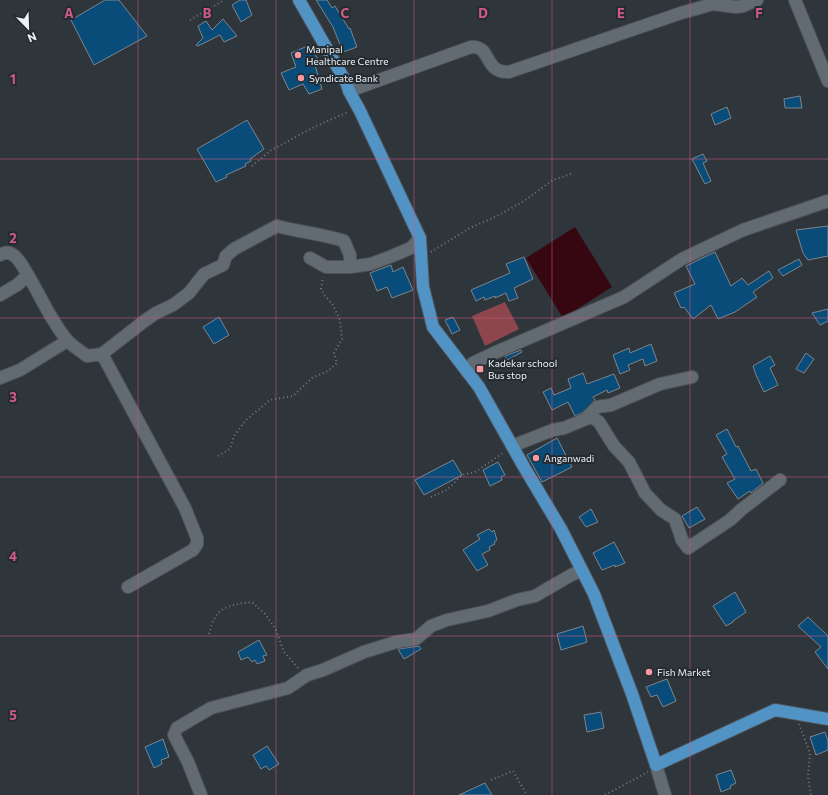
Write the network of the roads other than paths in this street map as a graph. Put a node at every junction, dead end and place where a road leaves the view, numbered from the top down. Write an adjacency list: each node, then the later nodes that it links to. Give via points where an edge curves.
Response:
1 (299, 0): 5 (main road)
2 (757, 0): 5 (street, via 744,6 713,4 681,13 509,72 502,72 493,67 483,50 471,47)
3 (795, 0): 4 (street)
4 (828, 81)
5 (349, 91): 7 (main road)
6 (828, 201): 15 (street, via 736,233 682,259 624,297 473,363)
7 (420, 238): 10 (street, via 410,248 398,253 371,264); 15 (main road, via 423,287 433,327)
8 (0, 255): 11 (street, via 14,255)
9 (310, 258): 10 (street, via 326,267)
10 (350, 267): 14 (street, via 350,254 344,241 277,226 234,249 226,256 223,265 204,274 189,293 143,322)
11 (28, 275): 12 (street); 13 (street, via 42,303)
12 (0, 295)
13 (68, 341): 14 (street, via 87,356); 17 (street, via 20,370)
14 (102, 354): 22 (street, via 185,508 197,538 193,550)
15 (467, 372): 19 (main road, via 479,387)
16 (692, 377): 18 (street, via 660,384 611,405 597,407)
17 (0, 378)
18 (589, 415): 19 (street, via 586,419); 20 (street, via 599,422 614,446 629,462 645,493 661,510 675,519 682,540 688,548 730,520)
19 (512, 446): 21 (main road, via 561,528)
20 (780, 480)
21 (582, 571): 24 (main road, via 594,594 623,670); 25 (street, via 535,596 488,611 447,620 431,626 416,639 364,652 307,675 288,688 211,708 177,728 174,735)
22 (128, 587)
23 (828, 719): 24 (main road, via 775,710)
24 (656, 766): 26 (street)
25 (201, 795)
26 (666, 795)

